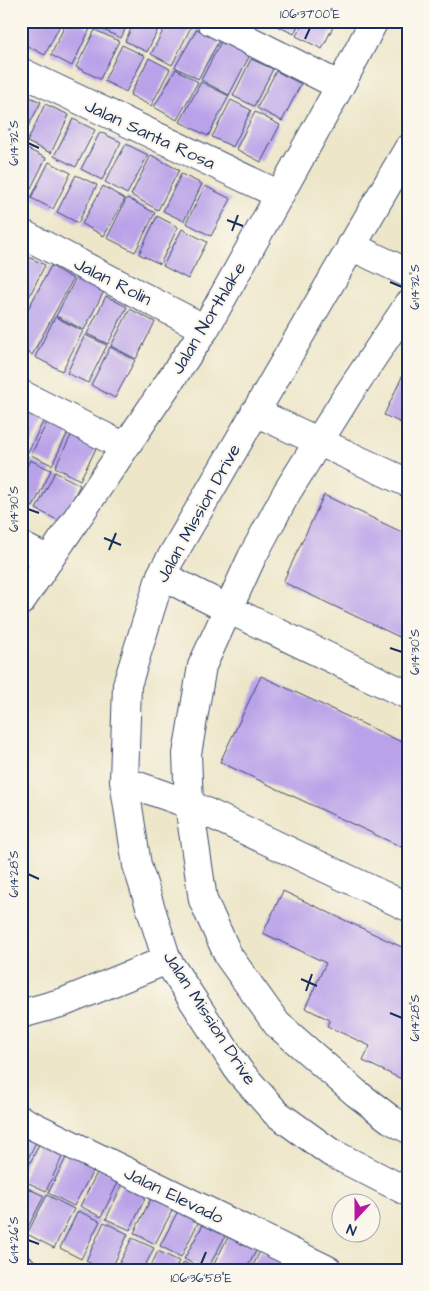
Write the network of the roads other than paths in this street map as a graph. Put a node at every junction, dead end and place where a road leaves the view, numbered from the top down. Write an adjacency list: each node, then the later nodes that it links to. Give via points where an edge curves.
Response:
1 (211, 21): 4 (street)
2 (374, 21): 4 (street, Jalan Northlake)
3 (21, 72): 6 (street, Jalan Santa Rosa)
4 (340, 86): 6 (street, Jalan Northlake)
5 (408, 149): 8 (street, Jalan Mission Drive)
6 (280, 195): 11 (street, Jalan Northlake)
7 (21, 233): 11 (street, Jalan Rolin)
8 (351, 246): 9 (street); 13 (street, Jalan Mission Drive)
9 (408, 273)
10 (408, 304): 14 (street)
11 (205, 329): 15 (street, Jalan Northlake)
12 (21, 394): 15 (street)
13 (255, 412): 14 (street); 19 (street, Jalan Mission Drive)
14 (318, 442): 16 (street); 21 (street, via 287,492)
15 (125, 448): 18 (street, Jalan Northlake)
16 (408, 484)
17 (21, 546): 18 (street)
18 (49, 560): 20 (street, Jalan Northlake)
19 (161, 575): 21 (street); 23 (street, Jalan Mission Drive, via 127,685)
20 (21, 601)
21 (228, 609): 22 (street); 24 (street, via 202,666 187,754)
22 (408, 695)
23 (124, 781): 24 (street); 26 (street, Jalan Mission Drive, via 137,865)
24 (189, 804): 25 (street); 29 (street, via 203,900 230,956 277,1024 356,1093 390,1120)
25 (408, 907)
26 (167, 960): 27 (street, via 64,1002); 30 (street, Jalan Mission Drive, via 239,1071 276,1113 330,1152)
27 (21, 1014)
28 (21, 1120): 31 (street, Jalan Elevado)
29 (408, 1129)
30 (408, 1192)
31 (328, 1270)

